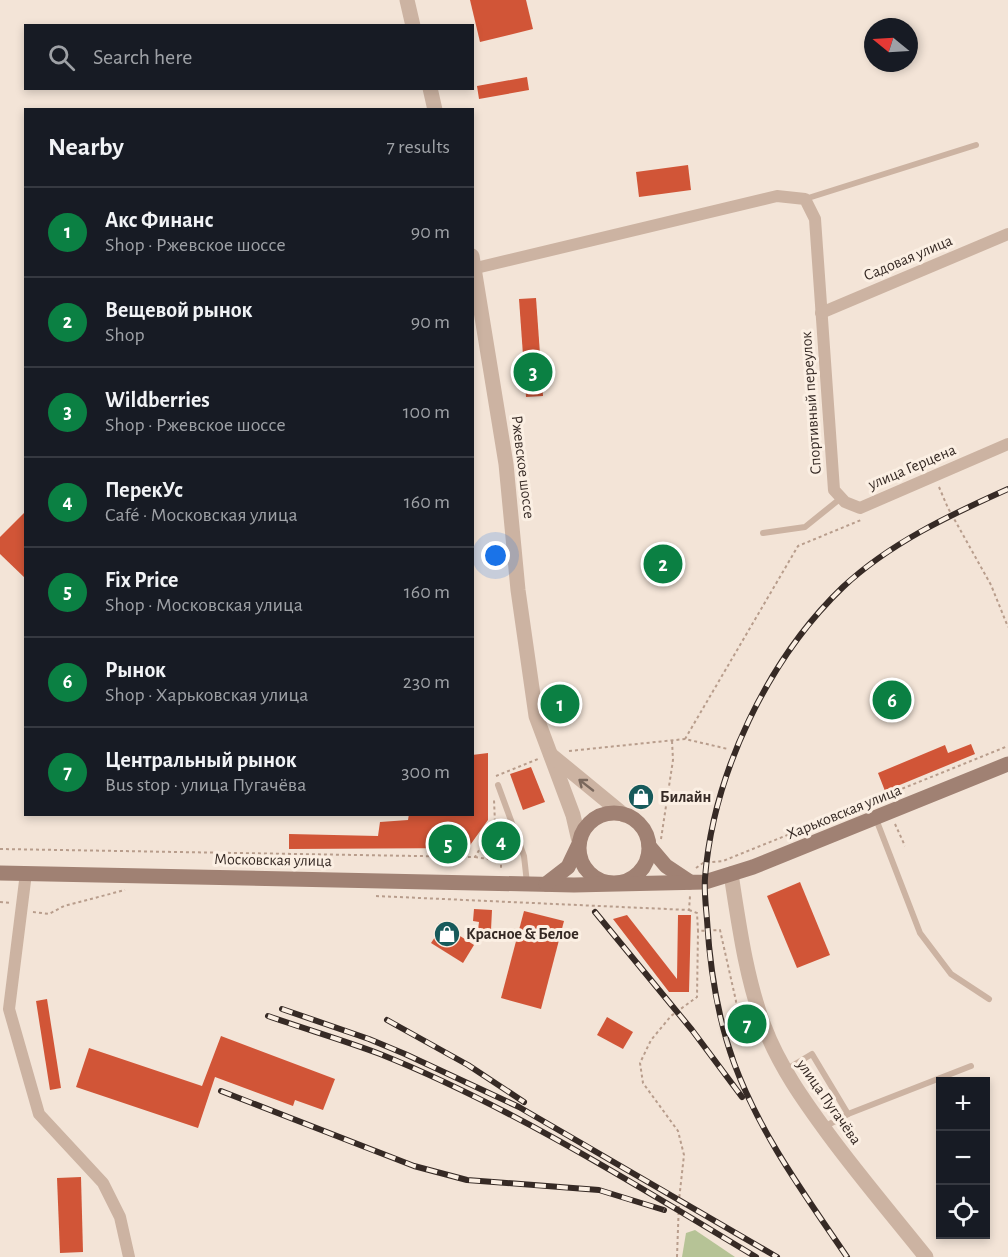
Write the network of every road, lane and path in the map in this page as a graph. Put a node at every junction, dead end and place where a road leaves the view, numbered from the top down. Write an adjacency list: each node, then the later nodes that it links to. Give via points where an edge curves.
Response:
1 (407, 0): 2 (street)
2 (413, 24)
3 (430, 90): 4 (street)
4 (435, 108)
5 (976, 145): 6 (lane)
6 (804, 199): 8 (street, via 777,196); 9 (street, Спортивный переулок, via 815,219)
7 (1008, 234): 9 (street, Садовая улица)
8 (474, 262): 19 (street, Ржевское шоссе, via 506,464 536,716)
9 (822, 313): 12 (street, Спортивный переулок)
10 (1008, 444): 12 (street, улица Герцена, via 860,508 844,502)
11 (939, 487): 15 (path, via 991,585)
12 (837, 494): 14 (lane, via 805,527)
13 (863, 519): 16 (path, via 798,546)
14 (763, 533)
15 (1008, 627)
16 (685, 739): 18 (path); 19 (path)
17 (1008, 746): 32 (path, via 723,861 703,863)
18 (728, 749)
19 (549, 753): 21 (path); 24 (street, one-way to 19); 26 (street, Ржевское шоссе, via 573,815)
20 (1008, 764): 25 (main road, Харьковская улица)
21 (492, 777)
22 (498, 785): 33 (lane, via 524,856)
23 (493, 794): 28 (path, via 495,823 475,857)
24 (624, 815): 26 (main road, via 605,814 596,818); 27 (main road, via 641,826)
25 (876, 819): 31 (main road, Харьковская улица); 38 (lane, via 920,933 951,974)
26 (579, 843): 34 (main road, via 568,867); 35 (main road, via 585,869 598,880)
27 (649, 846): 32 (main road, via 666,866); 35 (main road, via 640,872)
28 (0, 849)
29 (0, 873): 30 (main road, Московская улица)
30 (26, 873): 33 (main road, Московская улица); 39 (street)
31 (730, 874): 32 (main road, Харьковская улица, via 705,882); 42 (street, улица Пугачёва, via 744,955 764,1026)
32 (690, 875): 35 (main road, Харьковская улица)
33 (527, 883): 34 (main road, Московская улица)
34 (546, 884): 35 (main road, Московская улица)
35 (615, 884)
36 (689, 910): 37 (path, via 697,913)
37 (698, 931): 40 (path, via 720,930); 46 (path, via 697,997 671,1016 651,1040 640,1062 643,1083 678,1131 684,1155)
38 (989, 999)
39 (4, 1011): 45 (street, via 39,1114 103,1183 120,1218)
40 (737, 1020)
41 (971, 1066): 43 (lane)
42 (785, 1070): 43 (lane, via 812,1054); 44 (street, улица Пугачёва)
43 (848, 1114): 44 (lane)
44 (823, 1127): 47 (street, улица Пугачёва)
45 (129, 1257)
46 (677, 1257)
47 (926, 1257)

